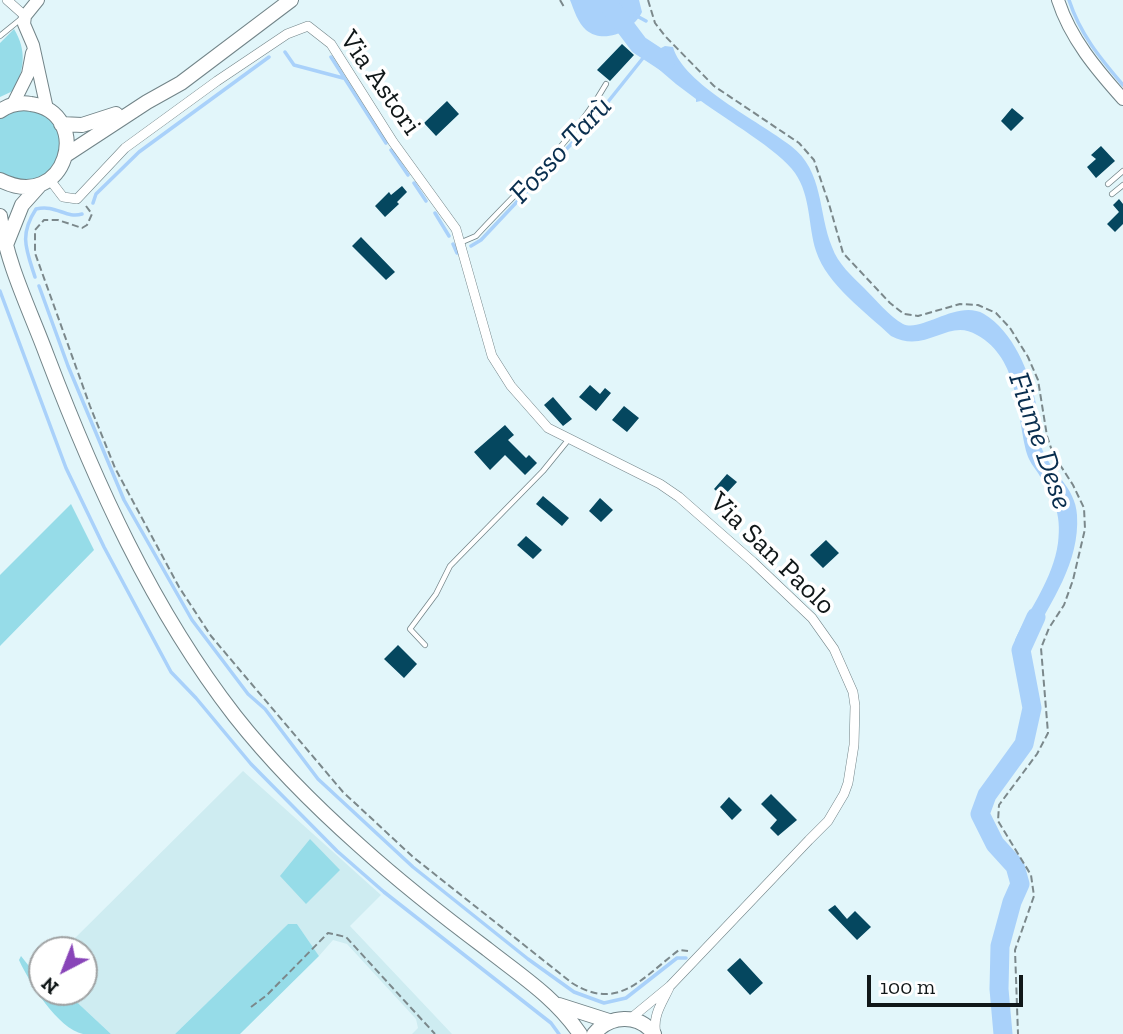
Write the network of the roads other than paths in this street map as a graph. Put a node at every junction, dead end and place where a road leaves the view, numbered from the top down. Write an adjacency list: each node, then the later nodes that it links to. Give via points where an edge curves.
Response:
1 (7, 0): 5 (street)
2 (38, 0): 5 (street)
3 (291, 0): 10 (main road, via 181,83)
4 (1058, 0): 9 (street, via 1079,45)
5 (25, 16): 6 (lane); 7 (street)
6 (0, 36)
7 (33, 46): 11 (street, via 28,74); 12 (street)
8 (606, 84): 22 (lane, via 587,115 553,154 476,236)
9 (1123, 99)
10 (147, 102): 13 (main road, via 89,123); 14 (main road)
11 (7, 108): 12 (main road, via 25,103)
12 (47, 110): 13 (main road)
13 (61, 124): 14 (main road)
14 (66, 155): 17 (main road, via 57,173)
15 (1123, 171): 18 (lane)
16 (0, 180): 17 (main road, via 27,188)
17 (45, 182): 22 (street, Via Astori, via 63,197 77,198 125,148 155,125 287,34 308,26 331,44); 23 (main road, via 22,205)
18 (1108, 184)
19 (1123, 185): 20 (lane)
20 (1112, 194)
21 (0, 216): 23 (main road)
22 (461, 243): 24 (street, Via Astori, via 492,356)
23 (6, 245): 28 (main road, via 114,517 213,686 269,757 358,845)
24 (511, 386): 25 (street, Via San Paolo, via 548,428)
25 (570, 439): 26 (lane, via 450,566 410,629); 27 (street, Via San Paolo, via 679,497 753,562 812,618 834,649 853,692 855,745 848,783 828,821)
26 (425, 645)
27 (670, 986): 29 (street, Via San Paolo); 33 (street, Via San Paolo, via 656,1014)
28 (558, 1004): 30 (main road); 31 (main road)
29 (630, 1019): 30 (main road); 33 (main road)
30 (609, 1021): 32 (main road)
31 (580, 1034)
32 (594, 1034)
33 (655, 1034)

